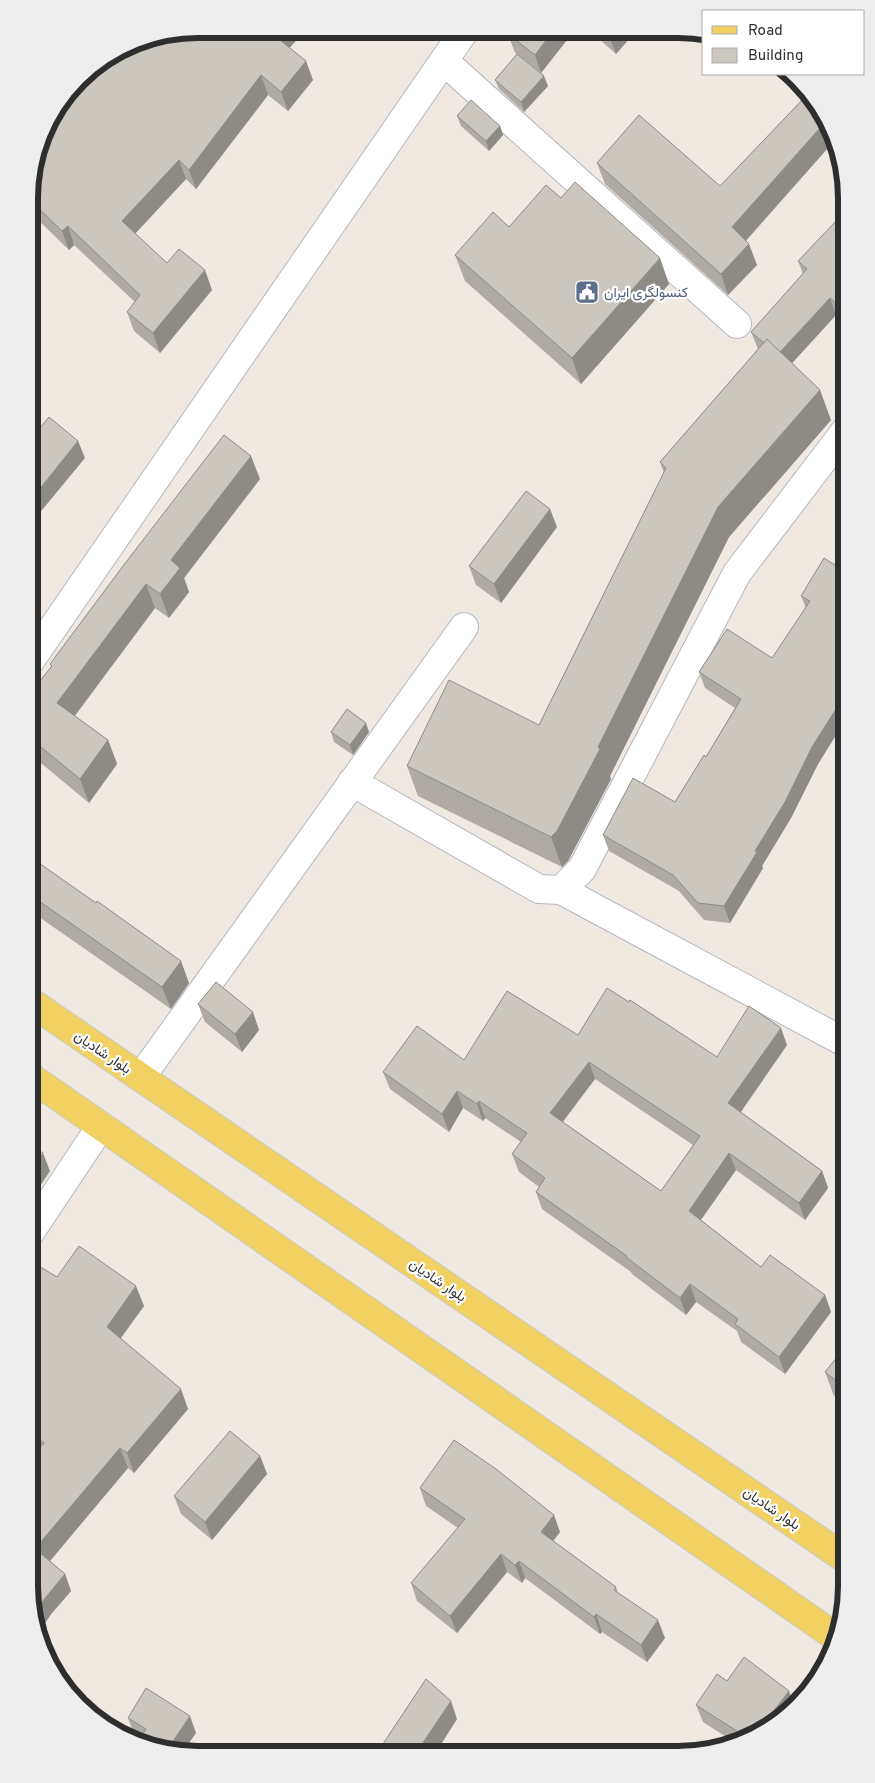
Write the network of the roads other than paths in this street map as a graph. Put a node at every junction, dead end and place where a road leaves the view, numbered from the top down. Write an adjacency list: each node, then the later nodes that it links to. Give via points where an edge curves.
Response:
1 (460, 38): 2 (street)
2 (444, 61): 3 (street); 6 (street)
3 (737, 324)
4 (838, 441): 8 (street, via 737,573 582,869)
5 (464, 627): 7 (street)
6 (38, 649)
7 (352, 782): 8 (street, via 539,889); 11 (street)
8 (561, 890): 10 (street)
9 (38, 1007): 11 (main road, بلوار شادیان)
10 (837, 1038)
11 (141, 1078): 15 (main road, بلوار شادیان)
12 (38, 1082): 13 (main road)
13 (101, 1126): 14 (street); 16 (main road)
14 (38, 1220)
15 (837, 1553)
16 (830, 1633)

